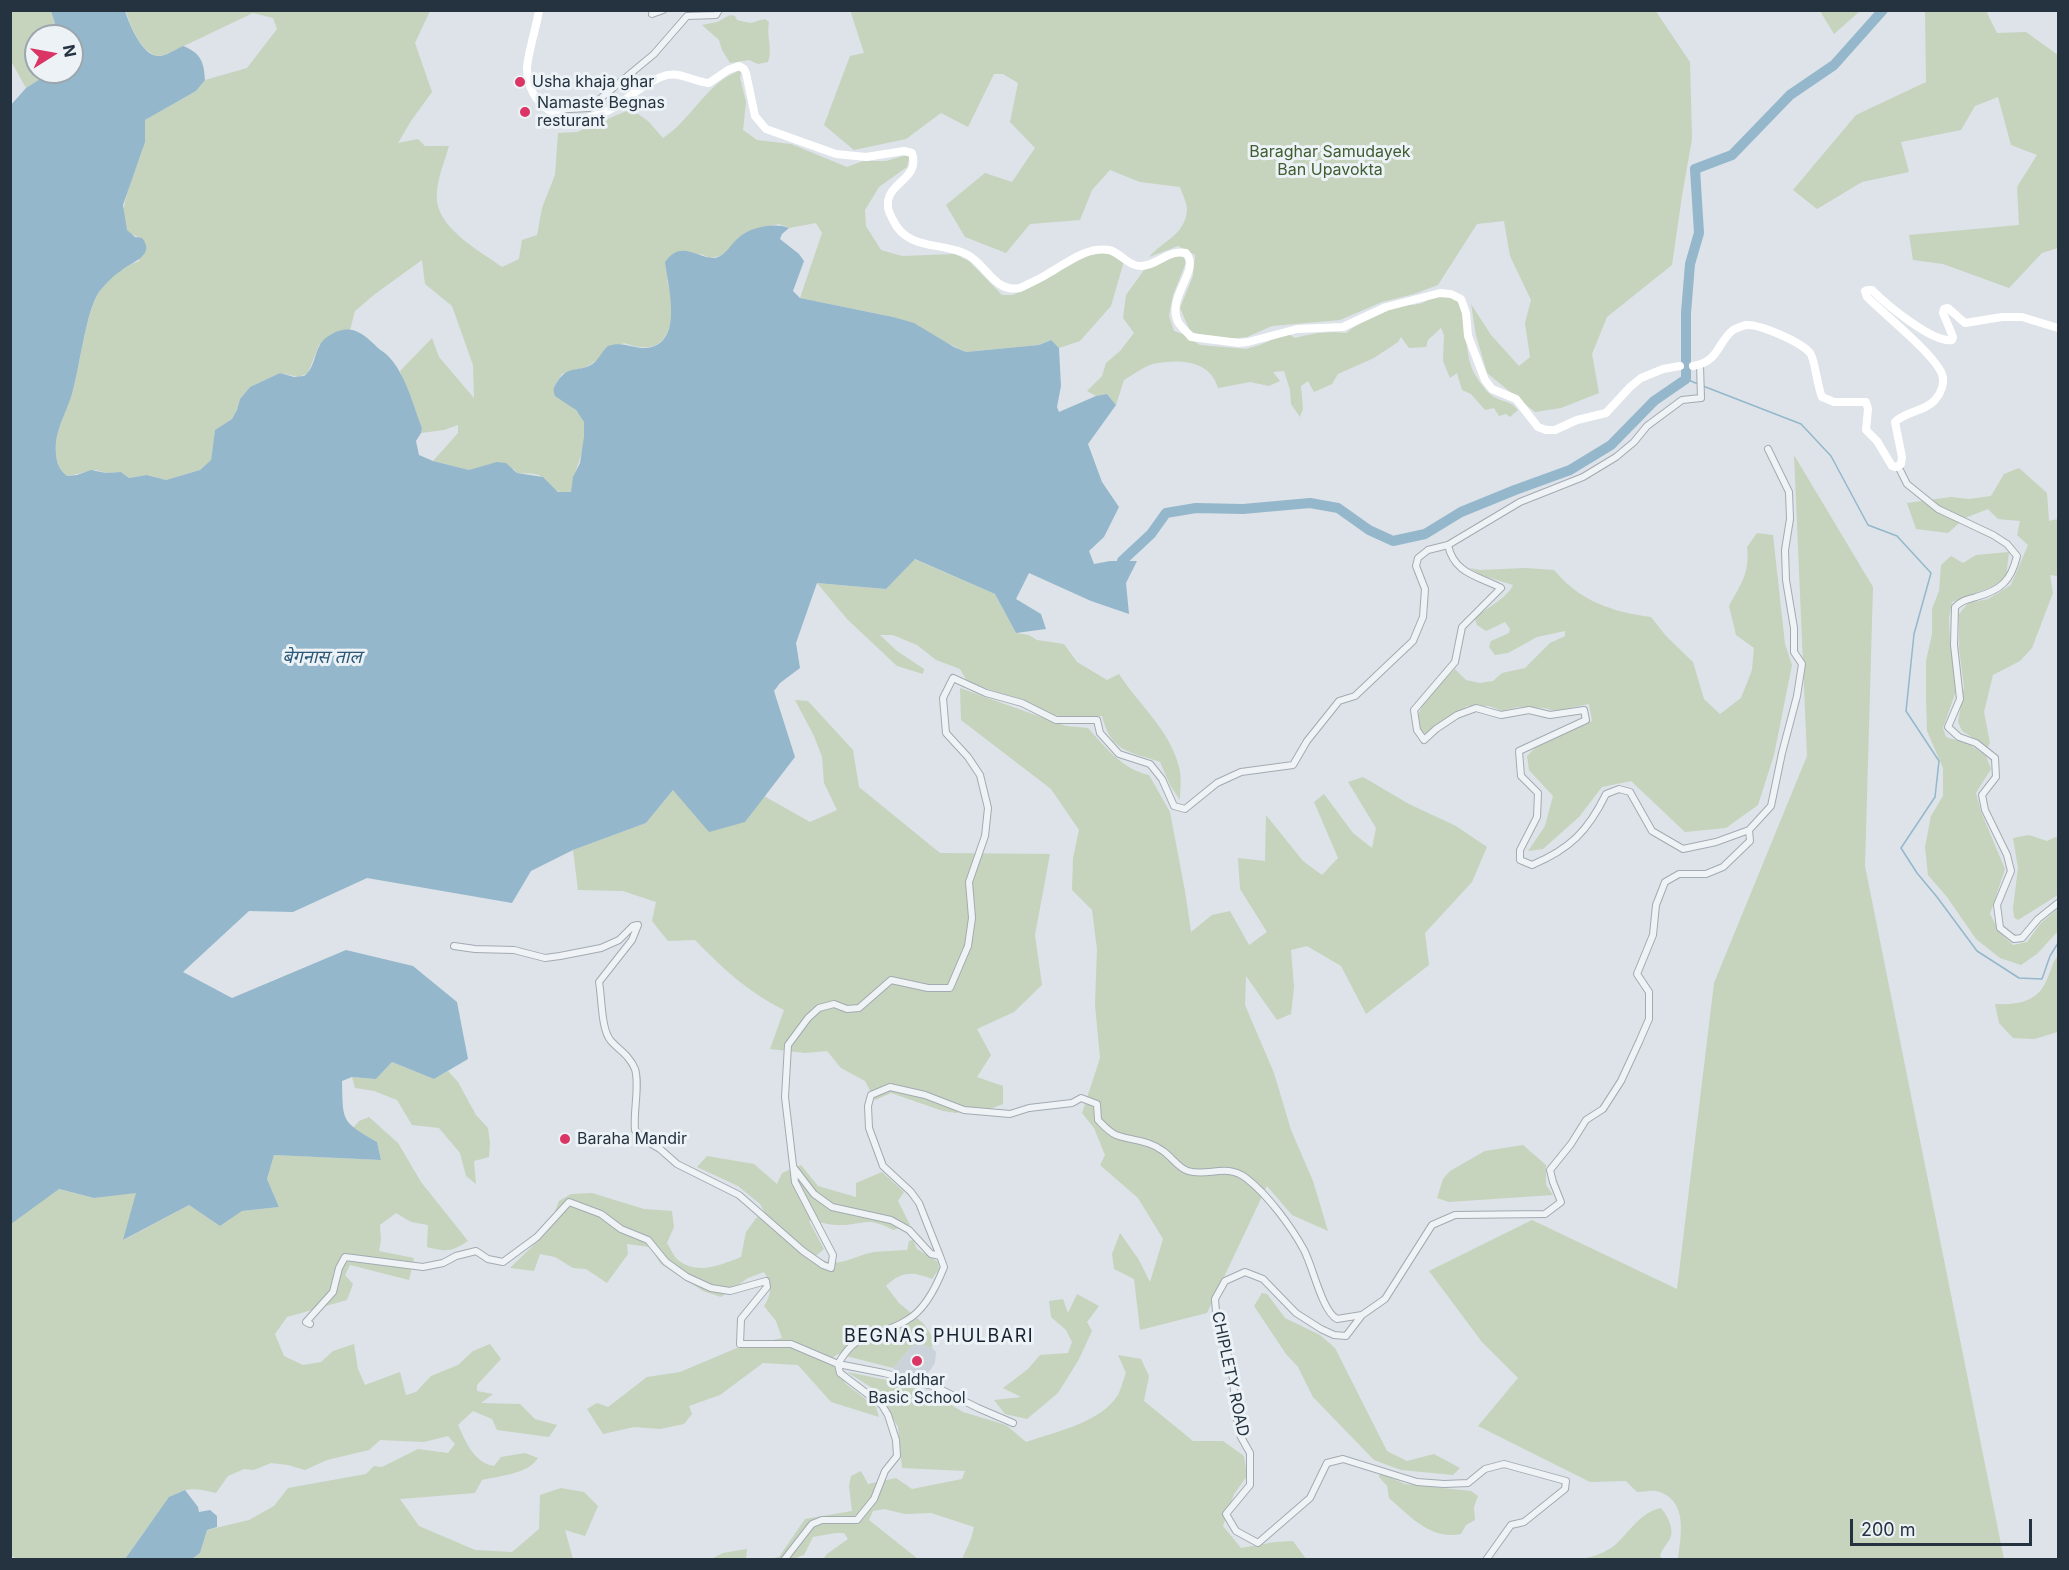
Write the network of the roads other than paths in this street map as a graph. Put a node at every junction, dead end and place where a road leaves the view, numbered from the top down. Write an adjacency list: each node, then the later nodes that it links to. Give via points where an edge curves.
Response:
1 (539, 10): 5 (main road, via 527,68 533,94)
2 (654, 10): 3 (street, via 652,14)
3 (663, 10)
4 (719, 10): 5 (street, via 716,15 687,16 654,54 589,108)
5 (550, 111): 8 (main road, via 569,119 595,116 662,76 675,74 710,83 739,66 746,73 755,116 766,129 836,154 866,157 912,153 914,168 888,196 887,209 896,227 910,239 970,256 1003,287 1020,288 1093,250 1110,250 1140,266 1178,252 1186,253 1190,268 1175,301 1179,322 1191,337 1239,343 1297,329 1343,327 1386,307 1440,293 1451,294 1461,299 1468,336 1485,380 1492,389 1516,399 1538,427 1546,430 1606,413 1641,378)
6 (2058, 328): 10 (main road, via 2022,317 1965,322 1948,308 1943,313 1953,337 1948,341 1896,311 1872,290 1865,291 1928,356 1943,379 1935,400 1895,422 1902,457)
7 (1696, 365): 8 (street); 10 (main road, via 1710,360 1731,332 1745,325 1774,332 1811,354 1822,397 1834,402 1866,402 1866,430 1892,466); 11 (street, via 1702,381 1701,398 1682,400 1647,426 1616,457 1583,477 1520,502)
8 (1680, 366)
9 (1768, 449): 12 (street, via 1789,492 1786,580 1794,652 1802,664 1771,806)
10 (1898, 466): 13 (street, via 1907,484 1932,504 1993,535 2017,556 2005,585 1962,600 1955,607 1954,645 1960,699 1948,727 1995,759 1996,777 1982,795 2011,872 1997,905 2001,928 2014,939 2022,938)
11 (1448, 545): 12 (street, via 1459,566 1474,578 1501,588 1462,627 1455,662 1414,710 1417,730 1424,740 1456,715 1476,708 1501,715 1529,710 1550,715 1584,710 1586,720 1519,751 1521,776 1538,793 1537,817 1520,850 1520,860 1532,865 1570,845 1596,816 1606,794 1619,789 1630,792 1652,831 1683,849); 15 (street, via 1428,550 1418,558 1416,566 1425,589 1423,617 1413,641 1355,696 1339,701 1293,765 1241,772 1217,783 1185,809 1174,806 1150,764 1119,754 1100,732 1097,720 1056,720 953,678 943,698 946,733 980,776 988,808 985,836 969,882 972,918 968,946 950,988 891,980 860,1008 846,1009 834,1004 819,1008 808,1018 788,1045 785,1097)
12 (1749, 830): 17 (street, CHIPLETY ROAD, via 1750,841 1723,867 1706,873 1678,874 1665,882 1656,906 1653,935 1637,974 1649,992 1649,1019 1621,1081 1603,1109 1586,1120 1550,1170 1562,1202 1545,1214 1455,1215 1432,1225 1385,1299)
13 (2058, 903)
14 (454, 946): 15 (street, via 514,950 546,958 601,948 638,925 632,940 599,982 604,1029 625,1052 635,1071 635,1130 677,1164 739,1195 803,1251 831,1268 833,1255 795,1182)
15 (793, 1166): 16 (street, via 814,1194 832,1207 891,1220 909,1230 931,1254)
16 (940, 1256): 17 (street, via 919,1203 883,1166 869,1128 871,1095 890,1087 989,1114 1010,1114 1081,1098 1096,1104 1098,1120 1113,1134 1150,1143 1185,1171 1224,1170 1244,1176 1273,1205 1305,1251 1332,1316 1337,1319); 19 (street, via 944,1270 916,1314 858,1339)
17 (1362, 1315): 22 (street, CHIPLETY ROAD, via 1346,1336 1334,1335 1296,1313 1263,1279 1245,1272 1225,1281 1215,1299 1217,1325 1233,1379 1241,1437 1250,1453 1250,1485 1226,1514 1236,1531 1258,1543 1310,1498 1328,1463 1343,1459 1417,1482 1444,1485 1468,1483 1485,1469 1504,1464 1566,1480 1565,1489 1524,1522 1510,1525)
18 (310, 1324): 19 (street, via 306,1322 333,1292 345,1257 423,1267 476,1251 502,1262 537,1237 569,1202 601,1214 621,1229 648,1240 666,1262 711,1288 730,1291 766,1281 767,1287 741,1318 740,1344 791,1344)
19 (838, 1364): 20 (street, via 936,1387); 21 (street, via 840,1373 882,1405 896,1440 897,1456 860,1518 812,1524)
20 (1013, 1422)
21 (784, 1560)
22 (1486, 1560)

